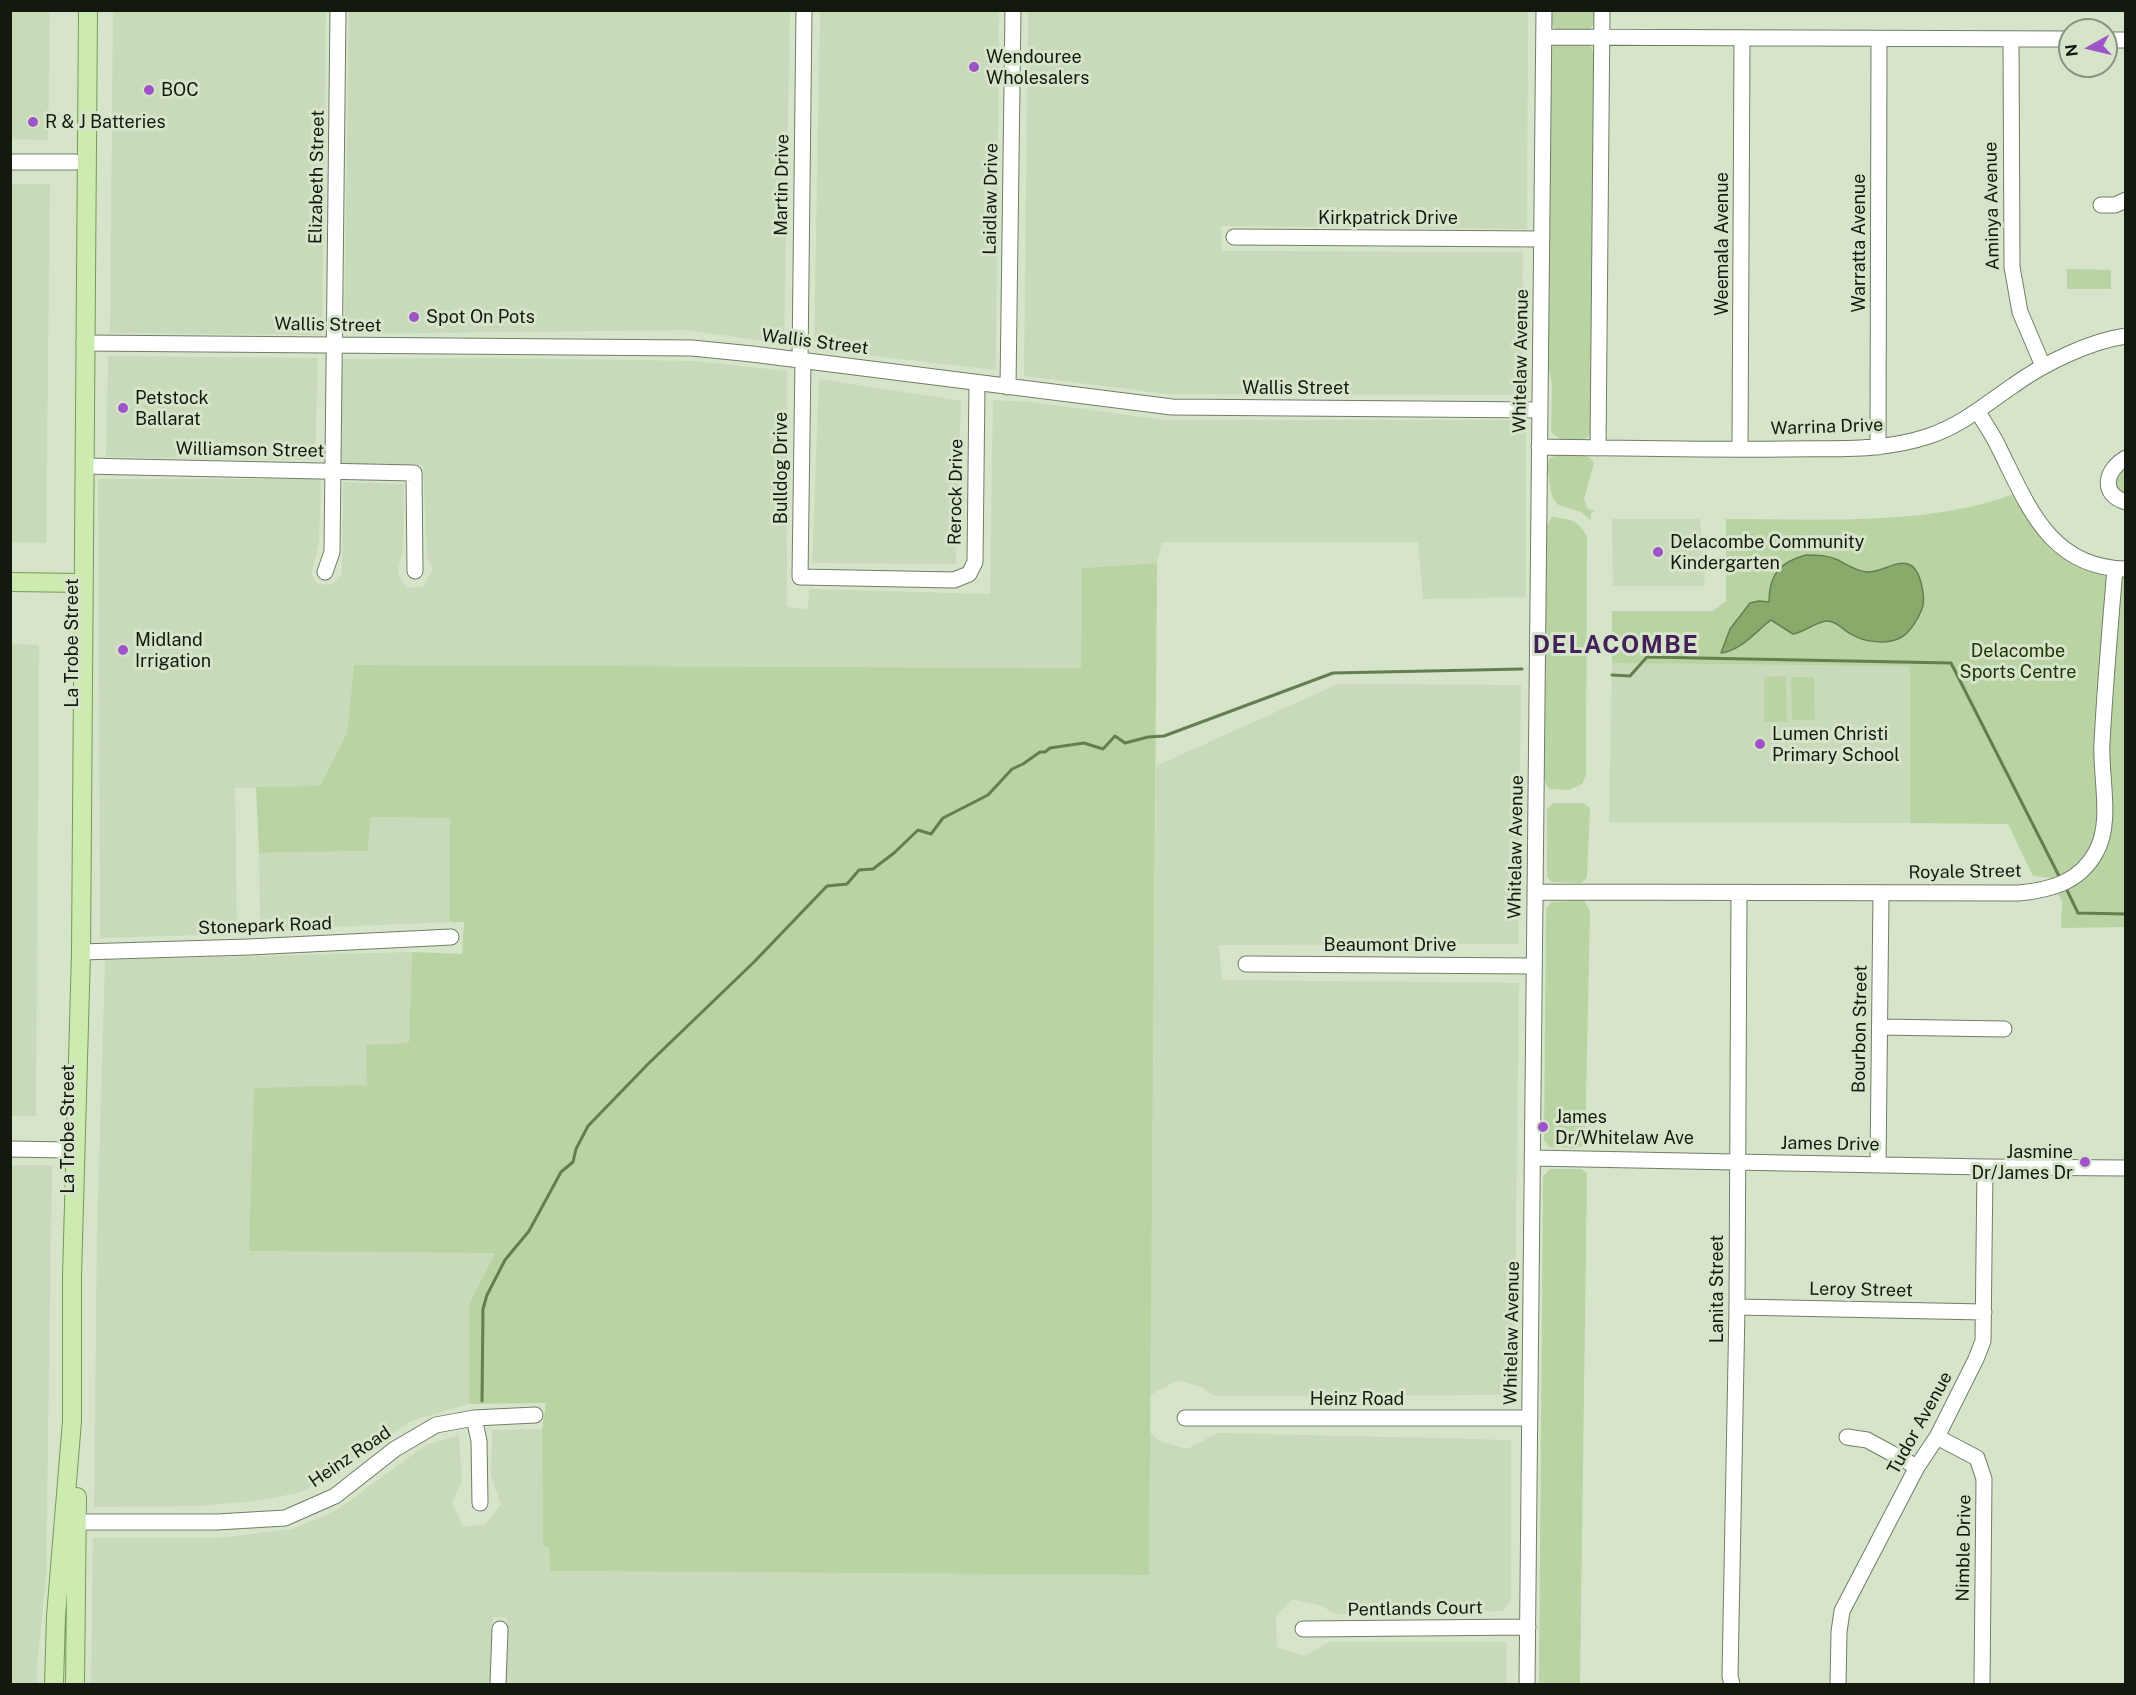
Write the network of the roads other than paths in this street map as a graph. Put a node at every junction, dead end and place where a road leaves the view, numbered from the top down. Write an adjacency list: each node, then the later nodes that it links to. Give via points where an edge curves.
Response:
1 (77, 10): 15 (main road, La Trobe Street)
2 (88, 10): 15 (main road, La Trobe Street)
3 (338, 10): 22 (street, Elizabeth Street)
4 (804, 10): 23 (street, Martin Drive)
5 (1013, 10): 26 (street, Laidlaw Drive)
6 (1544, 10): 8 (street, Whitelaw Avenue)
7 (1602, 10): 9 (street)
8 (1544, 37): 9 (street); 19 (street, Whitelaw Avenue)
9 (1602, 37): 10 (street); 31 (street)
10 (1742, 39): 11 (street); 32 (street, Weemala Avenue)
11 (1879, 39): 12 (street); 30 (street, Warratta Avenue)
12 (2011, 39): 13 (street); 24 (street, Aminya Avenue, via 2012,267 2020,312)
13 (2058, 39)
14 (10, 162): 15 (street)
15 (81, 163): 21 (main road, La Trobe Street)
16 (2126, 200): 17 (street)
17 (2101, 205)
18 (1234, 237): 19 (street, Kirkpatrick Drive)
19 (1542, 239): 27 (street, Whitelaw Avenue)
20 (2126, 336): 24 (street, Warrina Drive)
21 (78, 343): 22 (street, Wallis Street); 34 (main road, La Trobe Street)
22 (334, 345): 23 (street, Wallis Street, via 692,348); 35 (street, Elizabeth Street)
23 (801, 360): 25 (street, Wallis Street); 40 (street, Bulldog Drive)
24 (2043, 366): 28 (street, Warrina Drive)
25 (977, 383): 26 (street, Wallis Street); 40 (street, Rerock Drive, via 975,562 969,574 954,580)
26 (1008, 387): 27 (street, Wallis Street, via 1172,406)
27 (1539, 410): 29 (street, Whitelaw Avenue)
28 (1978, 412): 30 (street, Warrina Drive, via 1929,436); 37 (street, via 2022,495 2050,537 2078,558)
29 (1539, 447): 31 (street, Warrina Drive); 44 (street, Whitelaw Avenue)
30 (1878, 447): 32 (street, Warrina Drive)
31 (1598, 448): 32 (street, Warrina Drive)
32 (1740, 449)
33 (2126, 458): 36 (street, via 2114,467 2108,482 2113,495)
34 (78, 466): 35 (street, Williamson Street); 42 (main road, La Trobe Street)
35 (332, 471): 38 (street, Williamson Street, via 414,473); 39 (street, Elizabeth Street, via 332,552)
36 (2126, 502)
37 (2120, 569): 46 (street, Royale Street, via 2102,744 2104,825 2100,843 2088,864 2057,886 2023,893)
38 (415, 571)
39 (325, 572)
40 (800, 577)
41 (10, 582): 42 (main road)
42 (78, 589): 43 (main road); 48 (main road, La Trobe Street)
43 (10, 594)
44 (1535, 892): 45 (street, Royale Street); 50 (street, Whitelaw Avenue)
45 (1739, 893): 46 (street, Royale Street); 56 (street, Lanita Street)
46 (1881, 893): 51 (street, Bourbon Street)
47 (451, 938): 48 (street, Stonepark Road)
48 (75, 952): 54 (main road, La Trobe Street)
49 (1246, 964): 50 (street, Beaumont Drive)
50 (1534, 966): 55 (street, Whitelaw Avenue)
51 (1880, 1027): 52 (street); 57 (street, Bourbon Street)
52 (2004, 1029)
53 (10, 1149): 54 (street)
54 (72, 1150): 66 (main road, La Trobe Street)
55 (1534, 1158): 56 (street, James Drive); 65 (street, Whitelaw Avenue)
56 (1737, 1161): 57 (street, James Drive); 60 (street, Lanita Street)
57 (1878, 1165): 58 (street, James Drive)
58 (1985, 1167): 59 (street, James Drive); 61 (street, Tudor Avenue)
59 (2126, 1168)
60 (1737, 1307): 61 (street, Leroy Street); 82 (street, Lanita Street)
61 (1984, 1312): 68 (street, Tudor Avenue, via 1983,1341)
62 (535, 1415): 63 (street, Heinz Road)
63 (474, 1418): 70 (street, via 479,1441); 71 (street, Heinz Road, via 436,1425 395,1449 335,1496 285,1518)
64 (1185, 1418): 65 (street, Heinz Road)
65 (1530, 1418): 73 (street, Whitelaw Avenue)
66 (72, 1421): 71 (main road, La Trobe Street); 72 (main road, La Trobe Street)
67 (1847, 1437): 69 (street, via 1867,1440)
68 (1936, 1437): 69 (street, Tudor Avenue); 84 (street, Nimble Drive, via 1977,1458 1984,1479)
69 (1917, 1467): 83 (street, Tudor Avenue, via 1842,1611)
70 (480, 1503)
71 (77, 1522): 72 (main road, via 70,1526); 76 (main road, La Trobe Street)
72 (57, 1599): 77 (main road, La Trobe Street)
73 (1528, 1627): 75 (street, Pentlands Court); 81 (street, Whitelaw Avenue)
74 (500, 1629): 80 (street)
75 (1303, 1629)
76 (75, 1641): 78 (main road, via 63,1650); 79 (main road, La Trobe Street)
77 (54, 1684)
78 (62, 1684)
79 (75, 1684)
80 (498, 1684)
81 (1527, 1684)
82 (1732, 1684)
83 (1838, 1684)
84 (1982, 1684)

